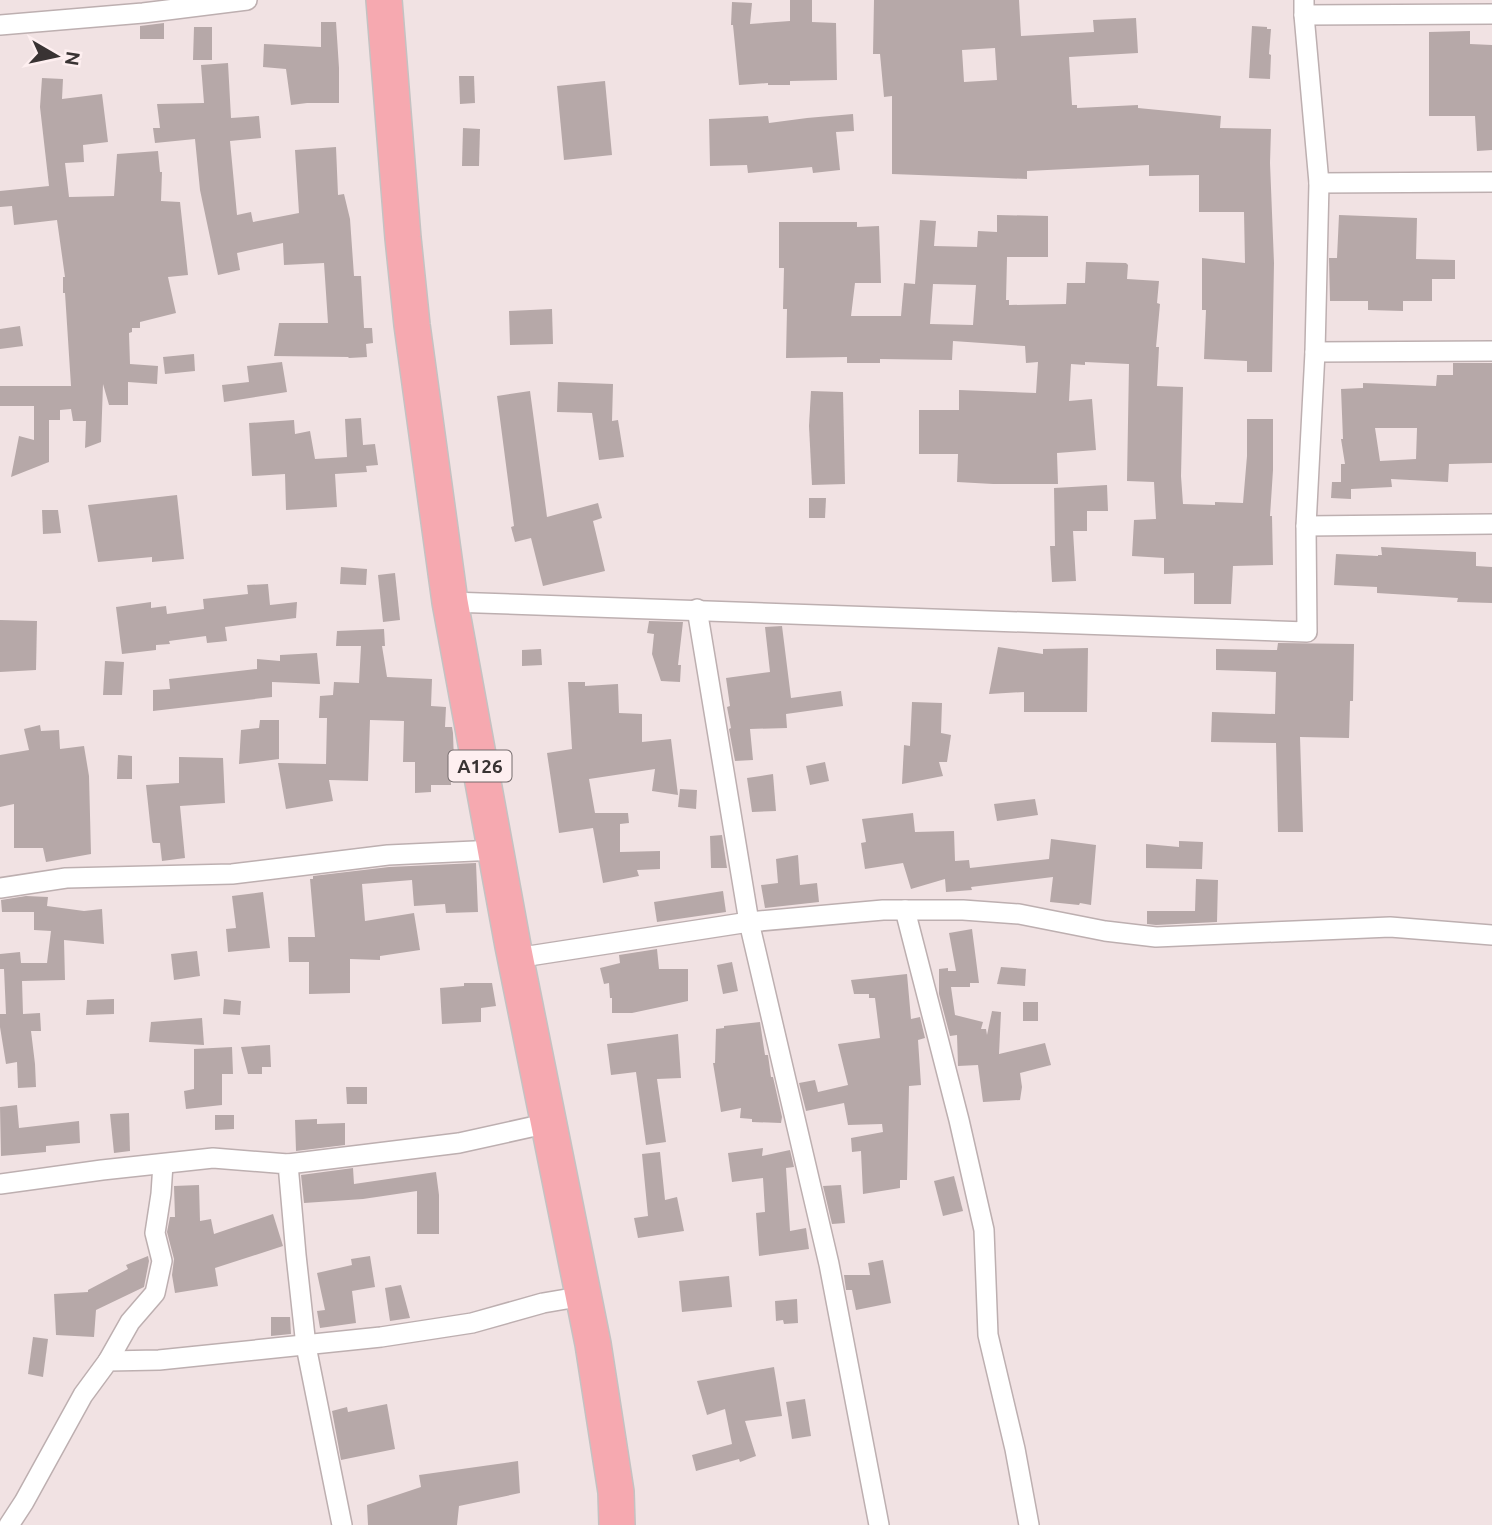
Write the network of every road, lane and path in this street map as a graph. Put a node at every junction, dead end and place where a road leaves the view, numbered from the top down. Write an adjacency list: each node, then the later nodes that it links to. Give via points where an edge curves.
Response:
1 (247, 0): 5 (street)
2 (384, 0): 12 (highway, A126, via 412,325)
3 (1304, 8): 4 (street); 7 (street)
4 (1492, 14)
5 (0, 25)
6 (1492, 182): 7 (street)
7 (1319, 183): 9 (street)
8 (1492, 351): 9 (street)
9 (1315, 352): 11 (street)
10 (1492, 524): 11 (street)
11 (1306, 526): 13 (street, via 1307,632)
12 (450, 602): 13 (street); 14 (highway, A126)
13 (697, 609): 17 (street)
14 (496, 850): 15 (street, via 388,855 232,874 66,878); 19 (highway, A126)
15 (0, 888)
16 (905, 910): 17 (street); 18 (street, via 1019,914 1156,937 1390,927); 31 (street, via 984,1230 988,1335)
17 (750, 922): 19 (street); 30 (street, via 829,1264)
18 (1492, 935)
19 (516, 958): 20 (highway, A126)
20 (549, 1123): 22 (street, via 459,1143); 24 (highway, A126)
21 (163, 1164): 22 (street, via 213,1158); 23 (street); 26 (street, via 155,1233 162,1261 155,1293 130,1322)
22 (288, 1164): 25 (street)
23 (0, 1184)
24 (584, 1296): 25 (street, via 472,1323); 29 (highway, A126, via 616,1492)
25 (306, 1346): 26 (street); 28 (street)
26 (108, 1361): 27 (street, via 83,1395)
27 (9, 1525)
28 (342, 1525)
29 (617, 1525)
30 (879, 1525)
31 (1029, 1525)

